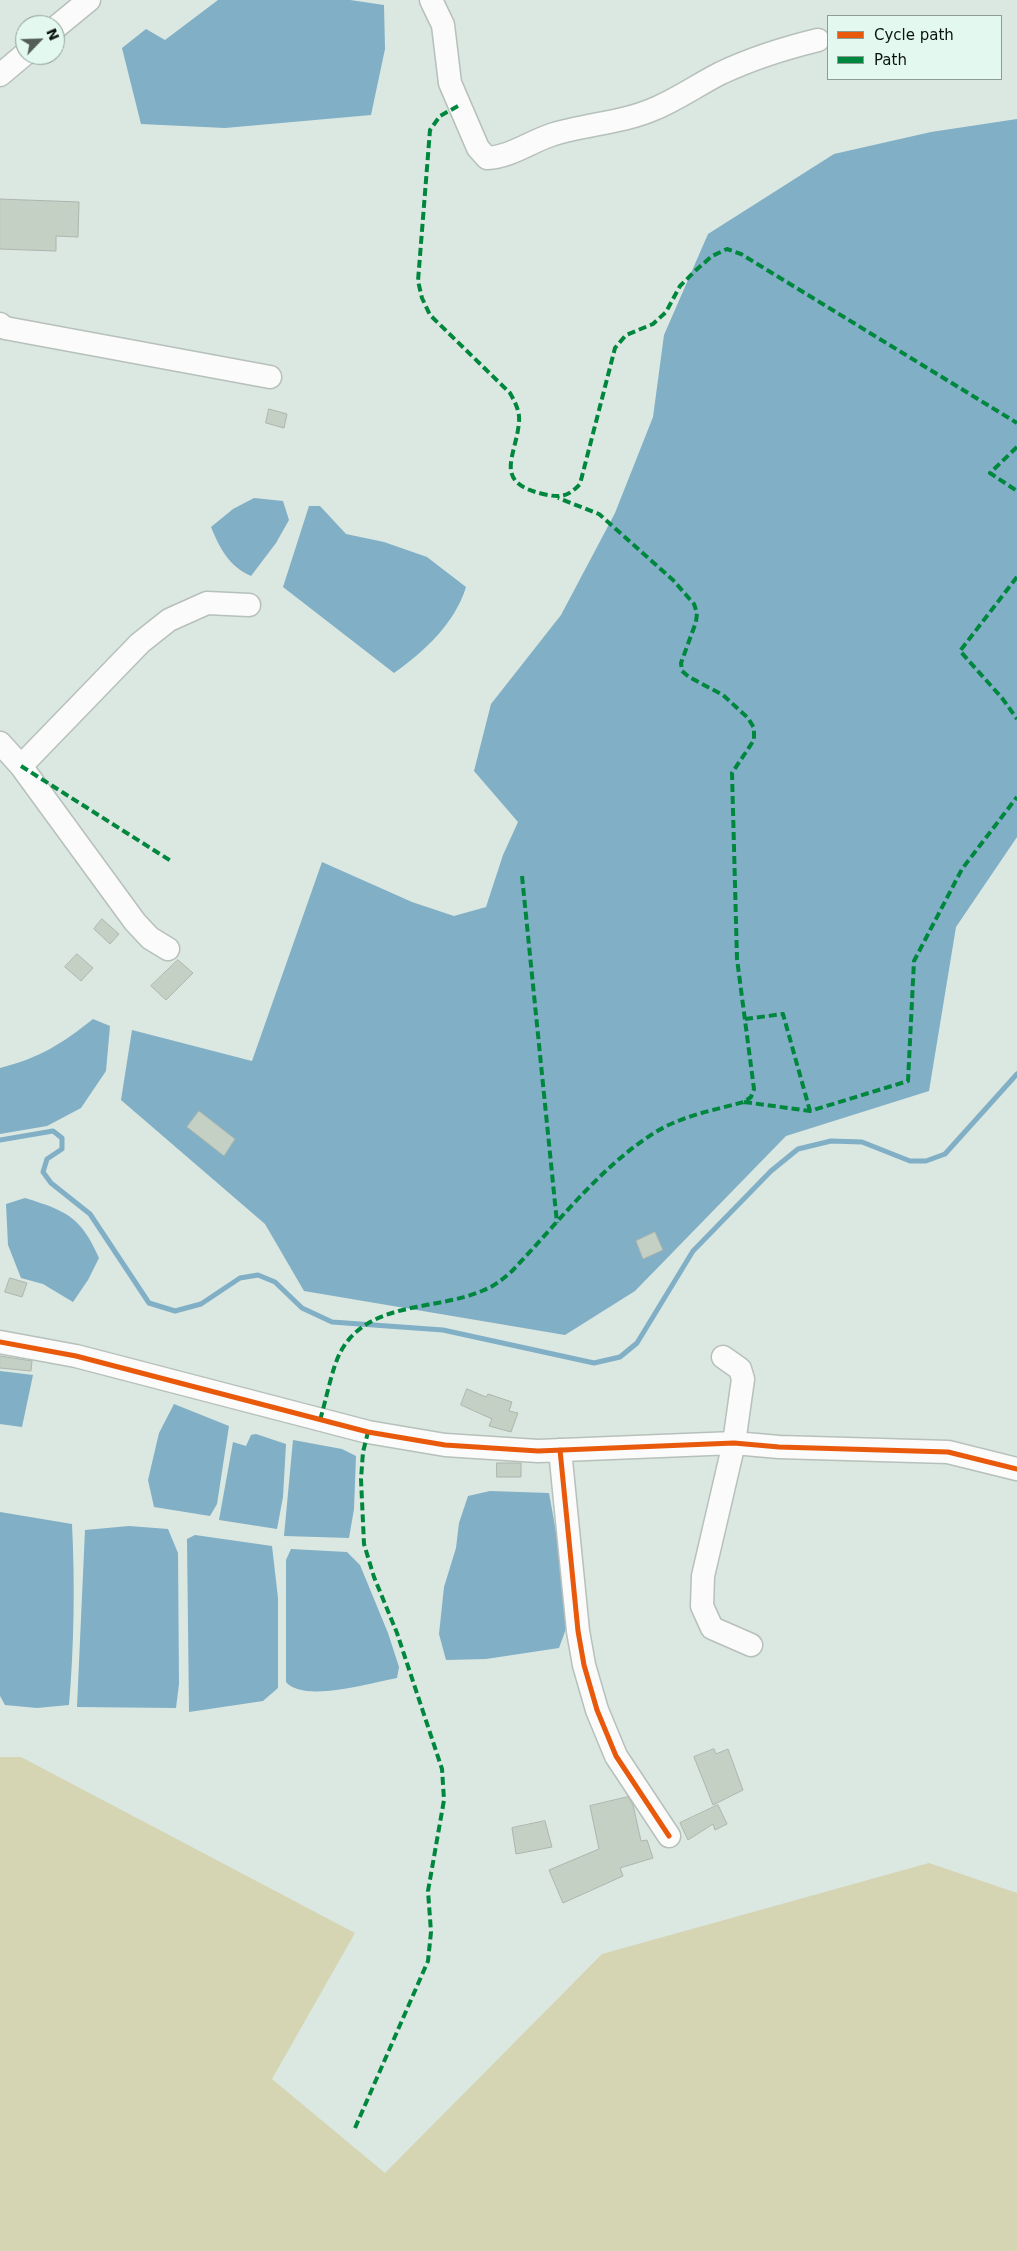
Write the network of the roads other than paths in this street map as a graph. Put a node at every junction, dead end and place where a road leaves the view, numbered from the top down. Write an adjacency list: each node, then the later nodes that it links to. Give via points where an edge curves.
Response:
1 (89, 0): 3 (street)
2 (431, 0): 4 (street, via 443,25 450,83 478,148 487,158 498,158 578,126 632,117 655,109 721,73 763,55)
3 (65, 20)
4 (818, 40)
5 (15, 62): 6 (street)
6 (0, 74)
7 (0, 324): 8 (street, via 4,328)
8 (270, 377)
9 (249, 605): 11 (street, via 207,603 169,620 140,643)
10 (0, 743): 11 (street)
11 (21, 766): 12 (street, via 135,922 150,938)
12 (168, 948)
13 (0, 1342): 16 (street, via 76,1356 368,1432 445,1446)
14 (723, 1357): 15 (street, via 740,1369 743,1379)
15 (734, 1443): 16 (street); 17 (street, via 948,1452); 18 (street, via 703,1576 702,1606 712,1628)
16 (560, 1450): 19 (street, via 578,1631 594,1701 616,1756)
17 (1017, 1468)
18 (751, 1646)
19 (669, 1836)

